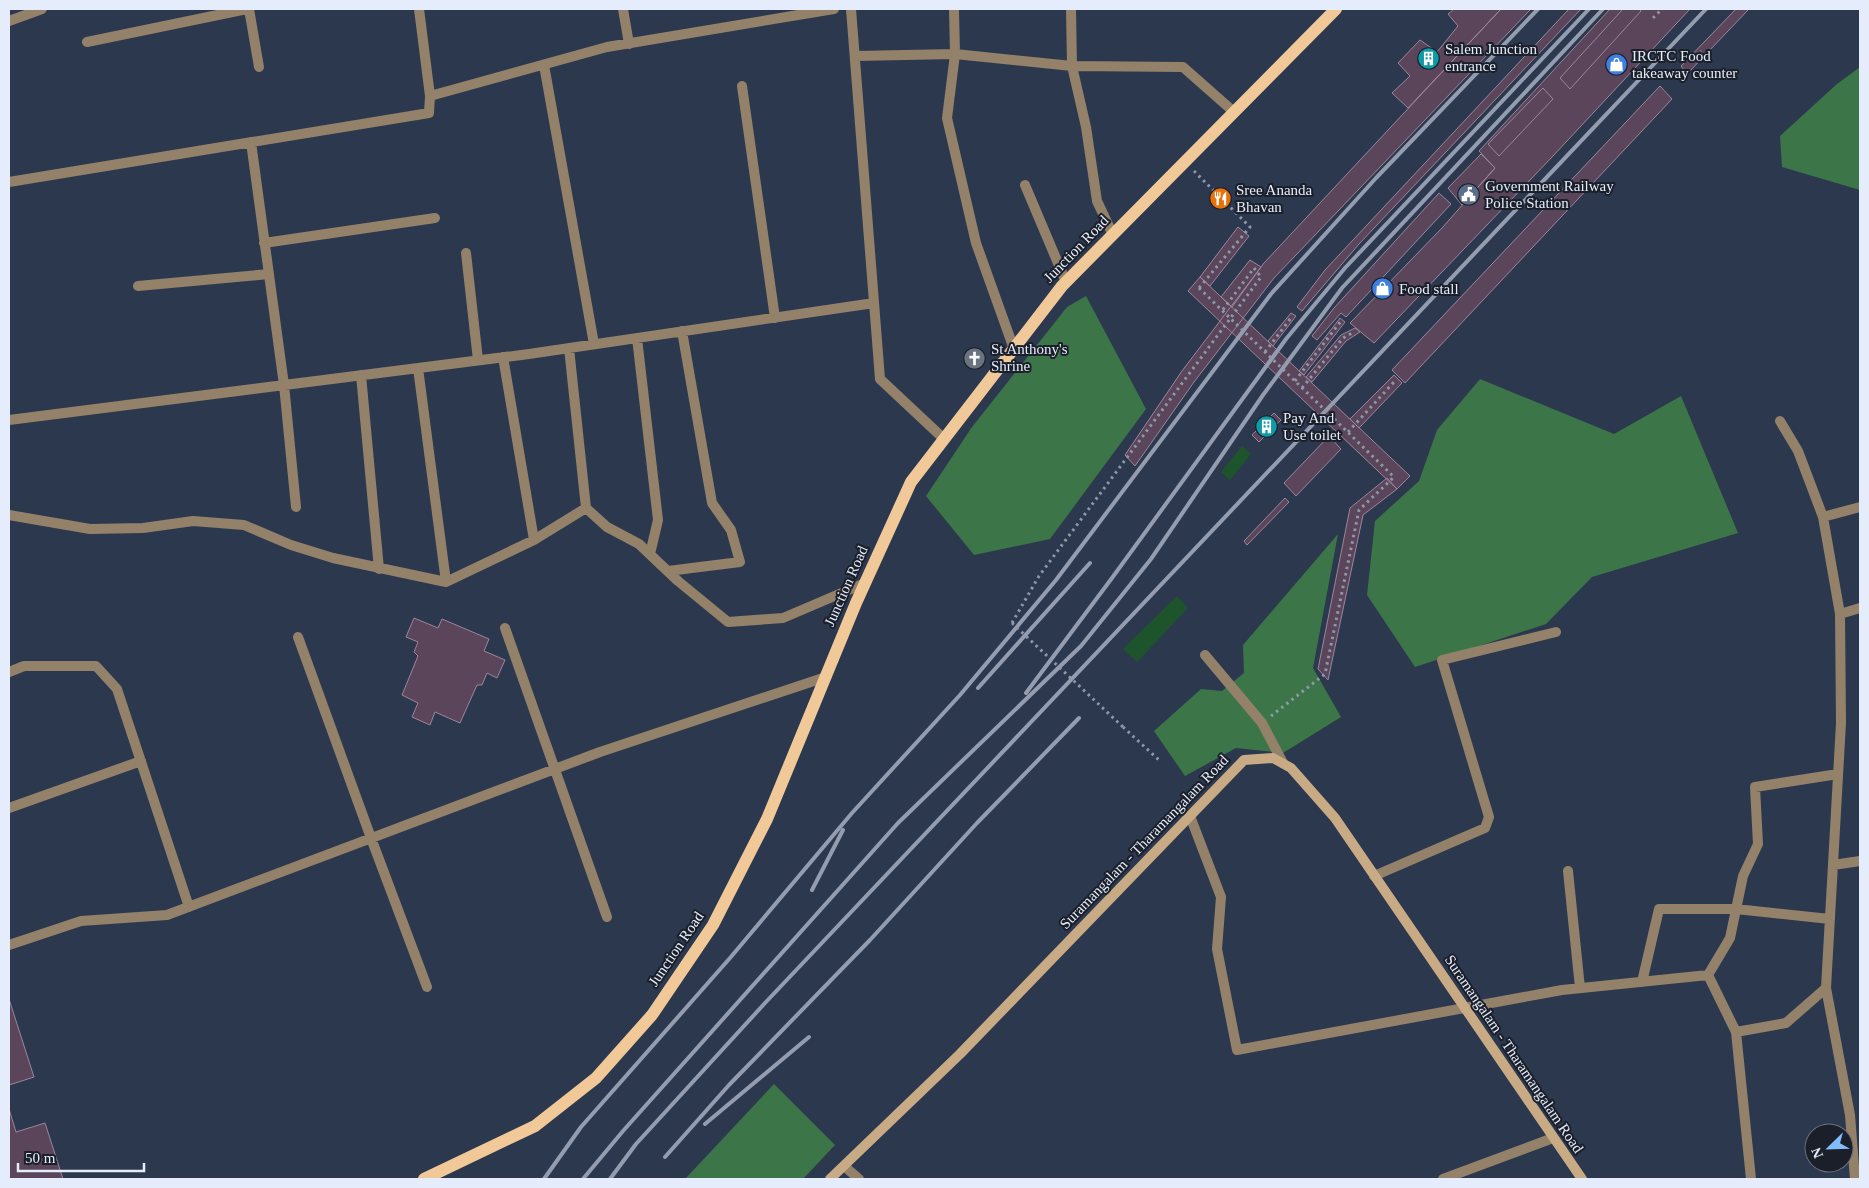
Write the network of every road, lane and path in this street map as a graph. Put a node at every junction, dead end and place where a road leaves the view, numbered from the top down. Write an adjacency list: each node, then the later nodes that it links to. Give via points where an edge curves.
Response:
1 (42, 9): 12 (street)
2 (248, 9): 13 (street); 21 (street)
3 (419, 9): 23 (street)
4 (623, 9): 14 (street)
5 (834, 9): 14 (street)
6 (852, 9): 17 (street)
7 (954, 9): 16 (street)
8 (1071, 9): 20 (street)
9 (1336, 9): 24 (main road, Junction Road)
10 (1660, 11): 11 (path)
11 (1653, 18)
12 (9, 21)
13 (87, 42)
14 (629, 44): 19 (street)
15 (1701, 51): 18 (path)
16 (955, 54): 17 (street); 20 (street); 46 (street, via 947,118 976,243)
17 (855, 56): 36 (street)
18 (1692, 61)
19 (544, 65): 23 (street); 44 (street)
20 (1072, 66): 24 (street, via 1183,67); 30 (street, via 1098,201)
21 (259, 67)
22 (742, 86): 38 (street)
23 (430, 96): 25 (street, via 429,114)
24 (1234, 112): 26 (main road, Junction Road)
25 (251, 142): 27 (street); 31 (street)
26 (1185, 162): 30 (main road, Junction Road); 37 (path, bridge, via 1250,227 1199,288)
27 (9, 182)
28 (1025, 185): 34 (street)
29 (435, 218): 31 (street)
30 (1113, 235): 34 (main road, Junction Road)
31 (264, 243): 33 (street)
32 (466, 253): 49 (street)
33 (269, 274): 35 (street); 54 (street)
34 (1066, 282): 46 (main road, Junction Road)
35 (138, 286)
36 (874, 303): 38 (street); 59 (street, via 880,379)
37 (1222, 311): 47 (path, bridge); 80 (path, bridge, via 1254,268 1261,277 1039,576 1012,623)
38 (774, 318): 41 (street)
39 (1291, 318): 47 (path)
40 (1341, 321): 52 (path)
41 (682, 331): 43 (street); 68 (street, via 712,503 731,530 740,562)
42 (1354, 332): 55 (path, via 1343,338)
43 (637, 338): 44 (street); 66 (street, via 658,520)
44 (594, 344): 45 (street)
45 (569, 348): 48 (street); 62 (street)
46 (1014, 349): 59 (main road, Junction Road)
47 (1266, 352): 52 (path, bridge)
48 (503, 357): 49 (street); 65 (street)
49 (478, 360): 50 (street)
50 (418, 368): 51 (street); 69 (street)
51 (361, 375): 54 (street); 67 (street)
52 (1295, 381): 55 (path, bridge)
53 (1394, 382): 58 (path)
54 (284, 385): 56 (street); 61 (street)
55 (1302, 388): 58 (path, bridge)
56 (9, 420)
57 (1780, 421): 64 (street, via 1798,451)
58 (1348, 432): 79 (path, bridge, via 1394,477 1358,510 1325,674)
59 (944, 439): 70 (main road, Junction Road, via 912,482)
60 (1860, 507): 64 (street)
61 (296, 508)
62 (586, 508): 65 (street); 66 (street)
63 (9, 516): 67 (street, via 90,529 144,528 193,521 244,525 291,545)
64 (1823, 517): 72 (street)
65 (534, 540): 69 (street)
66 (650, 554): 68 (street)
67 (379, 569): 69 (street)
68 (668, 571): 70 (street, via 728,622 783,618)
69 (446, 582)
70 (865, 583): 78 (main road, Junction Road)
71 (1860, 608): 72 (street)
72 (1840, 614): 84 (street)
73 (505, 628): 83 (street)
74 (1556, 632): 91 (street, via 1442,660 1489,817 1485,828)
75 (298, 637): 87 (street)
76 (1205, 655): 79 (street)
77 (9, 672): 81 (street, via 24,666 96,666 117,689)
78 (826, 677): 83 (street); 106 (main road, Junction Road, via 767,819 713,925 652,1016 596,1078 535,1126)
79 (1262, 723): 82 (street)
80 (1159, 760)
81 (141, 761): 85 (street); 92 (street)
82 (1283, 763): 86 (main road, Suramangalam - Tharamangalam Road, via 1273,758 1244,760); 91 (main road, Suramangalam - Tharamangalam Road, via 1335,818)
83 (556, 769): 87 (street); 94 (street)
84 (1838, 774): 89 (street); 93 (street, via 1755,787 1758,844 1743,876)
85 (9, 808)
86 (1190, 816): 102 (street, via 1222,897 1217,949 1237,1050); 105 (main road, Suramangalam - Tharamangalam Road, via 960,1054)
87 (371, 838): 92 (street); 99 (street)
88 (1860, 861): 89 (street)
89 (1833, 865): 95 (street)
90 (1568, 871): 100 (street)
91 (1374, 876): 102 (main road, Suramangalam - Tharamangalam Road)
92 (188, 907): 96 (street, via 166,915 81,921)
93 (1736, 909): 95 (street); 97 (street, via 1730,938); 98 (street, via 1659,910)
94 (607, 917)
95 (1830, 919): 101 (street)
96 (9, 945)
97 (1708, 975): 98 (street); 103 (street)
98 (1642, 982): 100 (street)
99 (427, 987)
100 (1580, 988): 102 (street)
101 (1826, 988): 103 (street, via 1786,1022); 112 (street, via 1850,1115)
102 (1465, 1008): 104 (main road, Suramangalam - Tharamangalam Road)
103 (1736, 1032): 111 (street)
104 (1554, 1138): 109 (street); 110 (main road, Suramangalam - Tharamangalam Road)
105 (844, 1166): 107 (main road, Suramangalam - Tharamangalam Road); 108 (street)
106 (424, 1179)
107 (830, 1179)
108 (859, 1179)
109 (1443, 1179)
110 (1582, 1179)
111 (1752, 1179)
112 (1856, 1179)

